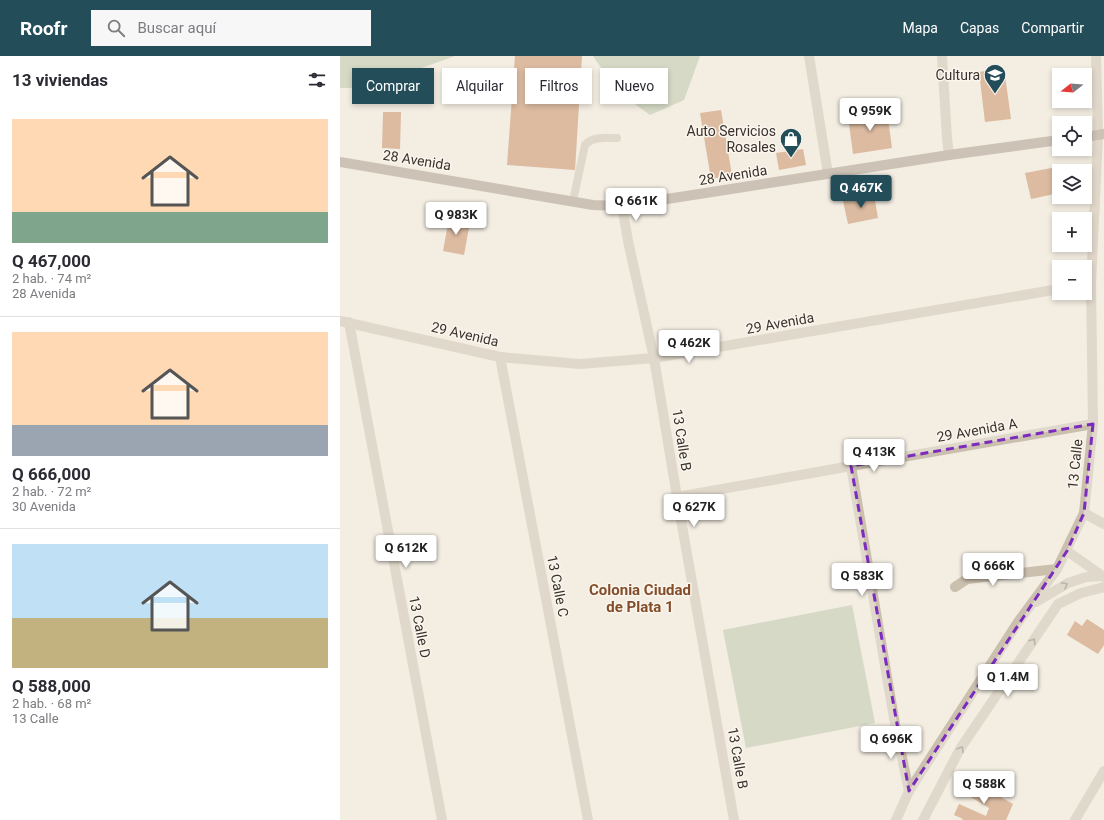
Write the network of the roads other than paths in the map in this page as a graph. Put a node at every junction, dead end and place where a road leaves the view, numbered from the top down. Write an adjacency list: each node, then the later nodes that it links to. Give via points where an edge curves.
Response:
1 (809, 56): 9 (street)
2 (942, 56): 7 (street)
3 (1096, 56): 4 (street, 13 Calle)
4 (1101, 134): 12 (street, 13 Calle)
5 (617, 138): 10 (lane, via 596,138 585,145)
6 (1052, 141): 7 (main road, 28 Avenida)
7 (949, 155): 9 (main road, 28 Avenida)
8 (340, 162): 10 (main road, 28 Avenida)
9 (828, 174): 11 (main road, 28 Avenida)
10 (573, 201): 11 (main road, 28 Avenida)
11 (622, 206): 17 (street, 13 Calle B)
12 (1090, 260)
13 (1052, 290): 17 (street, 29 Avenida)
14 (1089, 300): 18 (street, 13 Calle)
15 (345, 321): 16 (street, 29 Avenida); 30 (street, 13 Calle D)
16 (500, 357): 17 (street, 29 Avenida, via 580,364); 31 (street, 13 Calle C)
17 (654, 358): 20 (street, 13 Calle B)
18 (1093, 424): 19 (street, 29 Avenida A); 21 (street, 13 Calle)
19 (851, 466): 20 (street, 29 Avenida A); 29 (street, via 895,724)
20 (677, 498): 32 (street, 13 Calle B)
21 (1084, 513): 22 (street); 23 (street, 13 Calle)
22 (1104, 524)
23 (1067, 551): 24 (street, 13 Calle); 25 (street)
24 (1057, 569): 26 (street, via 967,579); 27 (street, 13 Calle)
25 (1104, 580): 27 (street, one-way to 25, via 1068,583 1086,577); 34 (street, one-way to 25, via 960,749 1058,604)
26 (955, 587)
27 (1031, 605): 29 (street, 13 Calle)
28 (1104, 771): 35 (street)
29 (909, 791): 33 (street, 13 Calle)
30 (442, 820)
31 (588, 820)
32 (734, 820)
33 (896, 820)
34 (923, 820)
35 (1075, 820)

